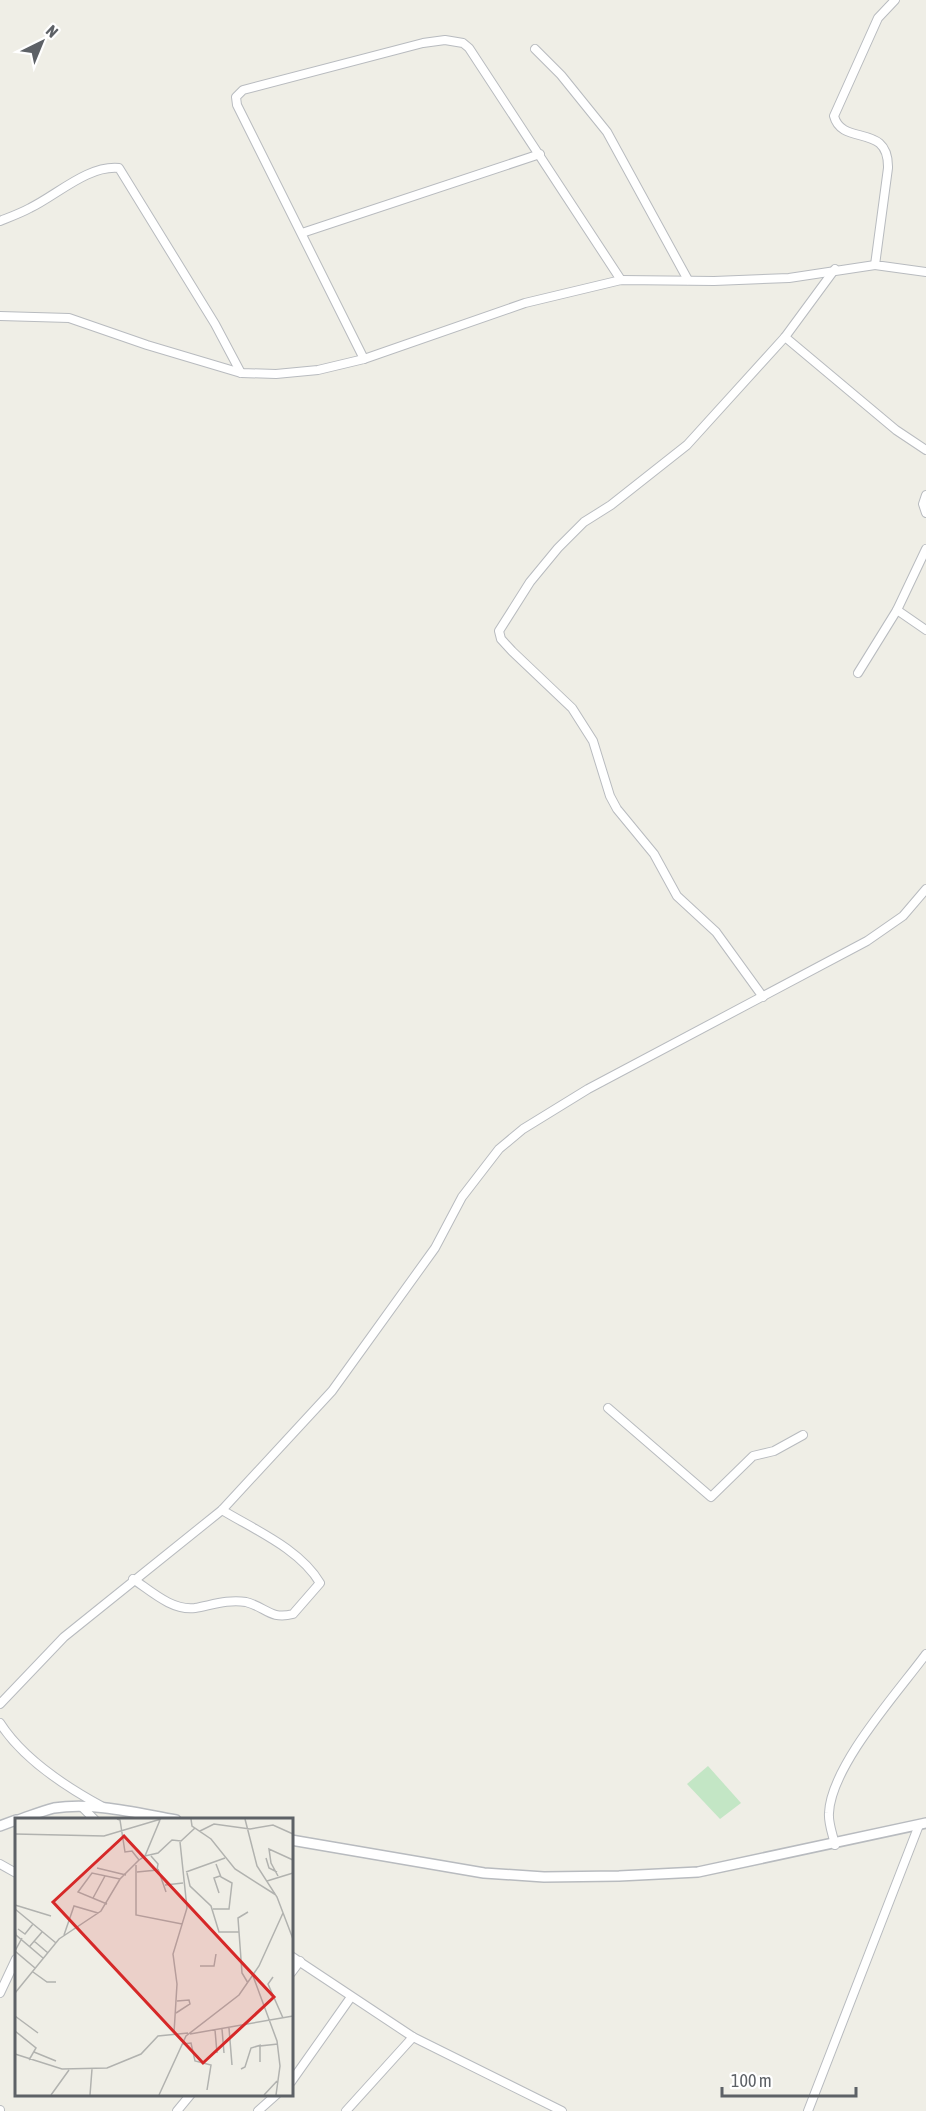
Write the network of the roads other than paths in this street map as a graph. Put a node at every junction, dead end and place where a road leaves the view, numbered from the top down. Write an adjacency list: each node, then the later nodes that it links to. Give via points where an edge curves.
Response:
1 (895, 0): 6 (street, via 878,18 834,116 844,129 879,142 888,152)
2 (535, 49): 10 (street, via 607,132)
3 (540, 154): 5 (street); 5 (street, via 469,48 456,41 423,43 243,90 236,97 237,105); 9 (street)
4 (0, 221): 14 (street, via 95,172 119,168)
5 (302, 233): 13 (street)
6 (874, 265): 7 (street); 8 (street)
7 (835, 269): 10 (street, via 789,278); 12 (street)
8 (926, 272)
9 (621, 280): 10 (street); 13 (street, via 525,303)
10 (688, 280)
11 (0, 316): 14 (street, via 69,318)
12 (785, 337): 15 (street); 23 (street, via 687,445 584,522 558,548 530,582 500,632 512,651 584,723 617,809 654,854 677,896 716,932)
13 (364, 359): 14 (street, via 318,370)
14 (241, 373)
15 (926, 450)
16 (926, 495): 17 (street)
17 (926, 513)
18 (926, 549): 19 (street)
19 (897, 610): 20 (street); 21 (street)
20 (926, 630)
21 (858, 673)
22 (926, 889): 23 (street, via 903,916 867,941)
23 (764, 998): 26 (street, via 588,1089 499,1149 462,1197 435,1248 332,1391)
24 (608, 1408): 25 (street, via 711,1497 753,1456 774,1451)
25 (803, 1435)
26 (222, 1510): 27 (street); 27 (street, via 280,1545 314,1574 320,1583 293,1614 274,1616 248,1603 234,1601 183,1607)
27 (133, 1579): 29 (street, via 64,1637)
28 (926, 1654): 40 (street, via 845,1765 828,1814)
29 (0, 1704)
30 (0, 1723): 32 (street, via 39,1764)
31 (82, 1807): 32 (street); 33 (street, via 52,1809); 34 (street)
32 (104, 1808): 35 (street)
33 (23, 1818)
34 (93, 1818)
35 (164, 1818)
36 (15, 1821): 38 (street)
37 (922, 1824): 40 (street); 57 (street)
38 (0, 1826)
39 (292, 1840): 40 (street, via 484,1873 544,1877 698,1872)
40 (835, 1845)
41 (0, 1864): 42 (street)
42 (15, 1872)
43 (292, 1957): 45 (street)
44 (15, 1961): 47 (street)
45 (300, 1961): 46 (street); 48 (street)
46 (292, 1972)
47 (0, 1993)
48 (351, 1997): 49 (street); 50 (street)
49 (413, 2037): 55 (street); 56 (street)
50 (292, 2081)
51 (189, 2096): 53 (street)
52 (275, 2096): 54 (street)
53 (177, 2111)
54 (258, 2111)
55 (346, 2111)
56 (562, 2111)
57 (808, 2111)

